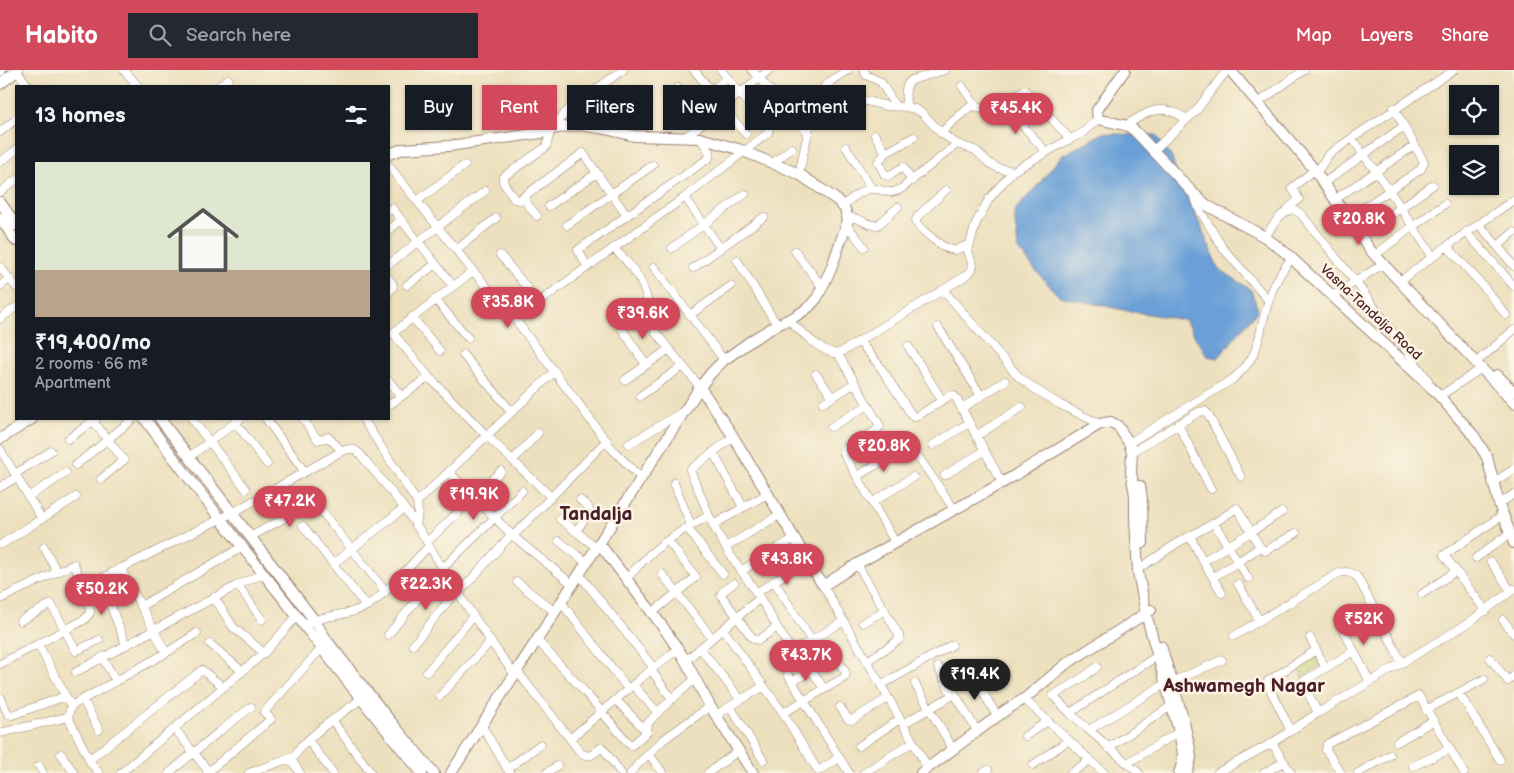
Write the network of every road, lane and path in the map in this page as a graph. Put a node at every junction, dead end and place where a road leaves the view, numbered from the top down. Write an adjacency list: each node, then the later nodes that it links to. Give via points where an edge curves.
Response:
1 (124, 70): 24 (street)
2 (614, 70): 21 (street)
3 (623, 70): 21 (street)
4 (694, 70): 27 (street)
5 (721, 70): 18 (street)
6 (752, 70): 19 (street)
7 (769, 70): 19 (street)
8 (848, 70): 17 (street)
9 (864, 70): 36 (street, via 866,75 881,82)
10 (945, 70): 37 (street, via 908,83)
11 (1125, 70): 40 (street, via 1098,110)
12 (1228, 70): 33 (street); 42 (street)
13 (1237, 70): 33 (street)
14 (1304, 70): 33 (street)
15 (1454, 70): 38 (street)
16 (17, 71): 22 (street); 23 (street)
17 (837, 73): 52 (street, via 815,100)
18 (727, 78): 28 (street); 30 (street)
19 (759, 78): 30 (street); 52 (street)
20 (228, 79): 25 (street)
21 (603, 83): 26 (street)
22 (0, 84)
23 (28, 85)
24 (137, 85)
25 (220, 85)
26 (600, 85)
27 (706, 85)
28 (718, 85)
29 (962, 86): 35 (street)
30 (740, 93): 31 (street); 68 (street, via 770,131)
31 (735, 97)
32 (866, 101): 36 (street)
33 (1260, 101): 78 (street)
34 (1003, 103): 35 (street, via 987,111); 59 (street, via 1026,91); 69 (street)
35 (975, 105): 53 (street)
36 (895, 106): 37 (street)
37 (906, 106): 53 (street, via 922,113)
38 (1394, 108): 46 (street); 60 (street)
39 (567, 110): 43 (street)
40 (1098, 119): 45 (street, Vasna-Tandalja Road); 59 (street, via 1081,134)
41 (15, 120): 51 (street)
42 (1188, 120): 45 (street, via 1169,110 1159,110 1146,112); 66 (street)
43 (557, 121)
44 (735, 121): 54 (street)
45 (1125, 126): 66 (street, Vasna-Tandalja Road, via 1135,131)
46 (1404, 126): 62 (street); 72 (street)
47 (528, 130): 63 (street)
48 (548, 130): 71 (street, via 449,146 403,149); 97 (street, via 546,147 503,177 514,199)
49 (610, 130): 57 (street, via 634,136)
50 (694, 130): 57 (street)
51 (0, 132)
52 (808, 133): 82 (street)
53 (941, 133): 61 (street)
54 (746, 134)
55 (874, 135): 70 (street)
56 (914, 137): 70 (street)
57 (684, 138): 58 (street)
58 (700, 138): 68 (street); 110 (street, via 710,153 709,158)
59 (1070, 138): 69 (street)
60 (1352, 138): 72 (street); 78 (street, via 1328,155)
61 (957, 144): 79 (street, via 975,150 998,168); 85 (street)
62 (1415, 145): 80 (street); 89 (street, via 1423,166)
63 (390, 147)
64 (846, 147): 87 (street)
65 (792, 148): 74 (street)
66 (1154, 150): 92 (street, Vasna-Tandalja Road)
67 (15, 151): 73 (street)
68 (745, 152): 74 (street); 96 (street)
69 (1046, 152): 79 (street)
70 (886, 153): 85 (street, via 878,162 885,175 903,168)
71 (390, 154)
72 (1364, 155): 80 (street); 83 (street)
73 (0, 162)
74 (772, 163): 82 (street)
75 (465, 165): 98 (street)
76 (653, 165): 93 (street)
77 (390, 167): 98 (street)
78 (1316, 169): 83 (street); 107 (street, via 1292,188 1299,199); 146 (street, via 1371,251)
79 (1013, 171): 135 (street, via 982,211)
80 (1376, 172): 89 (street); 95 (street)
81 (597, 173): 93 (street); 97 (street, via 583,153); 102 (street)
82 (799, 174): 103 (street)
83 (1328, 180): 95 (street)
84 (15, 181): 91 (street)
85 (912, 181): 87 (street, via 893,193)
86 (1433, 185): 105 (street)
87 (872, 189): 103 (street)
88 (946, 190): 135 (street, via 918,216 916,223 940,245 954,250)
89 (1389, 190): 105 (street); 108 (street)
90 (484, 191): 120 (street)
91 (0, 192)
92 (1193, 193): 126 (street, Vasna-Tandalja Road, via 1208,206); 165 (street, via 1222,248)
93 (612, 194): 110 (street); 119 (street)
94 (745, 194): 117 (street)
95 (1340, 196): 108 (street)
96 (685, 197): 117 (street); 132 (street)
97 (519, 200): 109 (street, via 525,201)
98 (417, 201): 120 (street)
99 (1512, 201): 118 (street)
100 (0, 202): 111 (street)
101 (1445, 204): 121 (street)
102 (549, 206)
103 (842, 206): 115 (street)
104 (898, 207): 115 (street, via 878,225 854,217)
105 (1400, 208): 121 (street); 125 (street)
106 (390, 209): 114 (street)
107 (1286, 210): 126 (street); 154 (street, via 1292,209 1301,214)
108 (1353, 215): 125 (street)
109 (537, 216)
110 (627, 216): 145 (street, via 578,250)
111 (2, 217): 116 (street); 127 (street)
112 (764, 217): 134 (street)
113 (496, 218): 136 (street)
114 (401, 220): 122 (street); 128 (street)
115 (847, 222): 131 (street); 161 (street)
116 (15, 224)
117 (704, 224): 133 (street); 134 (street)
118 (1479, 224): 123 (street); 130 (street)
119 (567, 225)
120 (438, 227): 128 (street); 136 (street)
121 (1412, 227): 138 (street); 140 (street)
122 (390, 229)
123 (1466, 232): 129 (street); 160 (street)
124 (1514, 232): 130 (street)
125 (1366, 233): 138 (street)
126 (1265, 237): 141 (street, Vasna-Tandalja Road)
127 (15, 239)
128 (418, 242): 143 (street); 144 (street)
129 (1447, 246): 140 (street); 169 (street)
130 (1498, 246): 147 (street)
131 (864, 247)
132 (613, 248): 145 (street); 181 (street, via 636,272 645,292 652,324)
133 (672, 248)
134 (721, 248): 150 (street)
135 (969, 248): 162 (street, via 971,271)
136 (456, 250): 151 (street)
137 (794, 251): 161 (street)
138 (1380, 252): 146 (street)
139 (500, 255): 166 (street)
140 (1432, 257): 153 (street)
141 (1292, 258): 163 (street, Vasna-Tandalja Road); 165 (street, via 1276,280)
142 (737, 260): 174 (street)
143 (390, 263)
144 (436, 264): 155 (street); 158 (street)
145 (588, 266): 166 (street)
146 (1388, 266): 153 (street); 154 (street); 186 (street)
147 (1514, 266)
148 (0, 267): 152 (street)
149 (654, 267): 168 (street)
150 (693, 268)
151 (472, 271): 158 (street); 172 (street)
152 (9, 279): 156 (street); 157 (street)
153 (1403, 279): 186 (street)
154 (1355, 281): 163 (street); 198 (street)
155 (407, 285)
156 (0, 286)
157 (15, 286)
158 (453, 286): 164 (street)
159 (730, 286): 168 (street)
160 (1514, 286)
161 (823, 288): 173 (street, via 818,298)
162 (943, 290): 179 (street); 223 (street, via 1019,377 1059,404)
163 (1333, 296): 198 (street, Vasna-Tandalja Road)
164 (436, 299): 170 (street); 178 (street)
165 (1268, 300): 241 (street, via 1253,356 1234,379)
166 (539, 302): 172 (street)
167 (15, 308): 171 (street)
168 (690, 315): 185 (street)
169 (1506, 315)
170 (412, 317): 182 (street); 191 (street, via 393,333)
171 (0, 319)
172 (515, 319): 189 (street)
173 (788, 320): 174 (street); 183 (street, via 822,349)
174 (777, 325): 185 (street)
175 (622, 328): 187 (street)
176 (938, 328): 201 (street)
177 (1514, 330): 186 (street)
178 (468, 338)
179 (859, 342): 183 (street); 203 (street, via 913,417)
180 (908, 346): 203 (street)
181 (669, 349): 187 (street); 188 (street)
182 (440, 351)
183 (838, 354): 195 (street)
184 (463, 355): 211 (street)
185 (724, 360): 196 (street)
186 (1481, 363): 197 (street); 198 (street); 205 (street)
187 (646, 365): 192 (street)
188 (683, 366): 196 (street); 200 (street)
189 (555, 371): 211 (street); 233 (street)
190 (816, 374): 202 (street)
191 (429, 377): 199 (street); 227 (street)
192 (625, 380)
193 (1006, 381): 201 (street)
194 (390, 382): 199 (street)
195 (855, 382): 202 (street); 207 (street)
196 (700, 387): 210 (street); 229 (street)
197 (1514, 392)
198 (1438, 394): 261 (street, Vasna-Tandalja Road, via 1482,448)
199 (401, 396): 206 (street)
200 (640, 396)
201 (981, 396): 208 (street)
202 (832, 397): 204 (street)
203 (942, 400): 208 (street, via 953,395)
204 (823, 403)
205 (1514, 403)
206 (390, 404)
207 (868, 405): 225 (street); 256 (street, via 879,428 844,450)
208 (962, 408): 222 (street)
209 (1022, 408): 228 (street)
210 (685, 410): 235 (street); 259 (street)
211 (512, 412): 227 (street)
212 (30, 420): 230 (street)
213 (94, 420): 231 (street); 232 (street)
214 (132, 420): 232 (street)
215 (146, 420): 290 (street)
216 (161, 420): 244 (street)
217 (193, 420): 234 (street)
218 (267, 420): 251 (street)
219 (304, 420): 242 (street, via 318,440 328,437)
220 (365, 420): 276 (street)
221 (237, 421): 234 (street); 247 (street)
222 (969, 423): 228 (street); 236 (street)
223 (1100, 424): 241 (street, via 1111,422 1118,426); 263 (street)
224 (1178, 424): 241 (street); 257 (street, via 1205,411); 265 (street)
225 (830, 427)
226 (538, 433): 246 (street)
227 (487, 436): 246 (street); 252 (street)
228 (976, 436): 240 (street)
229 (733, 437): 243 (street); 268 (street)
230 (0, 439)
231 (68, 439)
232 (108, 439): 248 (street); 260 (street, via 124,460)
233 (607, 440): 259 (street); 273 (street)
234 (210, 443): 244 (street); 266 (street)
235 (629, 444)
236 (932, 445)
237 (0, 449): 254 (street)
238 (51, 451): 254 (street)
239 (900, 451): 256 (street)
240 (984, 451): 255 (street); 263 (street)
241 (1131, 451): 326 (street, via 1142,499); 362 (street, via 1138,572)
242 (342, 452): 251 (street); 280 (street, via 354,449 360,454)
243 (713, 452): 279 (street); 287 (street, via 690,470)
244 (189, 458): 284 (street)
245 (920, 458): 281 (street)
246 (513, 460): 273 (street)
247 (267, 464)
248 (76, 465)
249 (1514, 469): 261 (street)
250 (501, 471): 270 (street)
251 (305, 472): 284 (street)
252 (449, 472): 270 (street); 276 (street)
253 (66, 473): 271 (street)
254 (16, 475): 264 (street); 271 (street)
255 (946, 475)
256 (857, 476): 277 (street)
257 (1241, 476)
258 (913, 477): 277 (street)
259 (641, 478): 311 (street)
260 (101, 479)
261 (1494, 482): 278 (street, Vasna-Tandalja Road)
262 (674, 483): 295 (street)
263 (1002, 483): 281 (street)
264 (0, 487)
265 (1211, 489)
266 (246, 490)
267 (522, 491): 288 (street)
268 (766, 494): 279 (street); 285 (street)
269 (1514, 494): 278 (street)
270 (474, 496): 288 (street); 309 (street)
271 (28, 497): 289 (street)
272 (76, 497): 289 (street)
273 (551, 497): 301 (street)
274 (319, 499): 303 (street)
275 (580, 500): 297 (street, via 590,510)
276 (417, 502): 294 (street)
277 (873, 502): 307 (street)
278 (1499, 504): 286 (street, Vasna-Tandalja Road)
279 (743, 507): 296 (street)
280 (404, 508): 294 (street); 317 (street)
281 (954, 509): 307 (street)
282 (1282, 512): 299 (street)
283 (323, 513): 317 (street)
284 (232, 514): 290 (street); 303 (street)
285 (779, 515): 304 (street); 316 (street)
286 (1503, 515): 298 (street, Vasna-Tandalja Road); 330 (street, via 1444,555)
287 (709, 516): 295 (street); 296 (street)
288 (494, 517): 301 (street); 328 (street)
289 (42, 518): 308 (street)
290 (221, 519): 314 (street); 327 (street)
291 (560, 519): 297 (street)
292 (1214, 523): 299 (street, via 1238,508); 302 (street); 312 (street)
293 (303, 526): 324 (street)
294 (416, 526): 309 (street)
295 (689, 526): 306 (street); 335 (street)
296 (713, 526): 316 (street)
297 (576, 531): 311 (street)
298 (1511, 531): 310 (street, Vasna-Tandalja Road); 318 (street)
299 (1251, 532): 312 (street); 315 (street)
300 (1296, 533): 315 (street, via 1265,551)
301 (512, 536): 342 (street); 350 (street)
302 (1190, 536): 320 (street); 326 (street)
303 (250, 537): 368 (street)
304 (793, 539): 319 (street); 329 (street)
305 (559, 541): 321 (street)
306 (668, 541): 339 (street); 352 (street, via 696,577)
307 (895, 542): 325 (street)
308 (2, 544)
309 (428, 544): 328 (street); 349 (street)
310 (1514, 544)
311 (597, 545): 321 (street); 339 (street)
312 (1228, 546): 320 (street); 322 (street)
313 (44, 547): 331 (street)
314 (242, 547): 332 (street); 357 (street)
315 (1260, 547): 322 (street)
316 (726, 548): 329 (street)
317 (352, 549): 324 (street); 349 (street)
318 (1476, 558)
319 (806, 560): 340 (street); 344 (street)
320 (1203, 561): 336 (street)
321 (586, 562): 333 (street)
322 (1238, 562): 336 (street); 338 (street)
323 (1491, 562): 348 (street)
324 (333, 564): 358 (street)
325 (857, 564): 344 (street); 360 (street)
326 (1143, 566): 362 (street)
327 (120, 568): 337 (street); 357 (street)
328 (443, 568): 350 (street); 382 (street)
329 (741, 571): 354 (street)
330 (1456, 571): 353 (street); 361 (street)
331 (57, 572): 347 (street, via 74,564); 356 (street)
332 (263, 574): 346 (street); 364 (street)
333 (579, 574): 342 (street); 416 (street)
334 (662, 574): 352 (street)
335 (723, 574)
336 (1213, 577): 351 (street)
337 (100, 578): 347 (street); 392 (street)
338 (1248, 578)
339 (626, 579): 363 (street)
340 (774, 581): 354 (street); 388 (street)
341 (517, 582): 359 (street)
342 (572, 584): 359 (street)
343 (734, 584): 366 (street, via 721,594)
344 (822, 584): 373 (street)
345 (1238, 584): 369 (street)
346 (238, 585): 355 (street); 367 (street)
347 (84, 587): 378 (street, via 90,613 84,620)
348 (1512, 590): 361 (street)
349 (385, 591): 358 (street)
350 (458, 592): 365 (street); 393 (street)
351 (1222, 592)
352 (677, 593): 363 (street); 384 (street)
353 (1422, 594)
354 (758, 596): 366 (street); 376 (street)
355 (214, 597): 379 (street); 402 (street, via 232,627)
356 (0, 599)
357 (141, 606): 379 (street)
358 (366, 606): 368 (street)
359 (558, 607): 387 (street); 432 (street)
360 (885, 610): 374 (street); 409 (street, via 899,640)
361 (1486, 611): 411 (street)
362 (1148, 612): 404 (street); 426 (street); 443 (street, via 1066,664)
363 (652, 613): 397 (street)
364 (296, 616): 375 (street); 402 (street)
365 (473, 616): 389 (street); 419 (street)
366 (737, 618): 376 (street, via 758,640); 377 (street)
367 (262, 620)
368 (314, 620): 375 (street); 518 (street, via 328,642)
369 (1260, 620): 383 (street); 411 (street, via 1339,573 1352,573 1358,578)
370 (1338, 620): 399 (street)
371 (1502, 620): 381 (street)
372 (20, 621): 378 (street, via 50,604)
373 (844, 621): 388 (street); 409 (street)
374 (863, 624)
375 (303, 625): 396 (street)
376 (777, 627): 400 (street)
377 (723, 629): 384 (street); 430 (street)
378 (64, 630): 386 (street, via 76,652); 390 (street)
379 (154, 630): 392 (street); 401 (street)
380 (197, 634): 401 (street)
381 (1514, 634)
382 (388, 635)
383 (1234, 636)
384 (712, 638): 395 (street)
385 (1310, 638): 398 (street)
386 (99, 640)
387 (537, 640): 420 (street); 456 (street)
388 (811, 640): 400 (street)
389 (490, 642): 420 (street); 437 (street)
390 (38, 644): 412 (street); 436 (street)
391 (210, 644): 417 (street)
392 (126, 645): 405 (street)
393 (413, 645)
394 (952, 645): 429 (street)
395 (700, 648): 408 (street); 446 (street)
396 (321, 649): 441 (street); 508 (street, via 264,712 271,719)
397 (678, 649): 408 (street); 416 (street)
398 (1316, 650): 415 (street); 472 (street, via 1268,681)
399 (1354, 651): 415 (street); 427 (street)
400 (792, 652): 410 (street)
401 (166, 653): 425 (street)
402 (264, 653): 417 (street)
403 (833, 653): 433 (street, via 846,673 845,677)
404 (1157, 656): 426 (street); 459 (street)
405 (102, 657): 418 (street); 425 (street)
406 (1490, 658): 424 (street)
407 (1222, 660): 426 (street)
408 (685, 661): 422 (street)
409 (867, 661): 429 (street)
410 (775, 662)
411 (1402, 663): 427 (street)
412 (0, 664)
413 (938, 667): 438 (street)
414 (1096, 667): 459 (street, via 1053,696)
415 (1325, 667): 460 (street, via 1302,682)
416 (653, 669): 432 (street); 442 (street)
417 (242, 671): 431 (street)
418 (76, 672)
419 (427, 672)
420 (516, 673): 467 (street); 477 (street)
421 (972, 674): 461 (street)
422 (695, 679): 442 (street); 454 (street)
423 (1484, 679): 435 (street)
424 (1511, 679): 434 (street)
425 (116, 681): 444 (street)
426 (1169, 682): 450 (street); 470 (street); 532 (street, via 1183,718 1190,749)
427 (1370, 682): 460 (street)
428 (915, 684): 453 (street)
429 (881, 685): 440 (street)
430 (764, 686): 446 (street); 458 (street)
431 (223, 687): 468 (street); 495 (street, via 202,670)
432 (631, 687): 445 (street); 457 (street)
433 (824, 689): 447 (street); 447 (street, via 810,671 790,678)
434 (1514, 689)
435 (1459, 693): 455 (street); 498 (street)
436 (66, 696): 439 (street, via 12,715 8,714); 448 (street)
437 (440, 696)
438 (952, 696): 453 (street); 471 (street, via 955,694)
439 (1, 698)
440 (888, 698): 452 (street, via 852,720); 466 (street)
441 (361, 699): 463 (street); 517 (street)
442 (672, 699): 457 (street)
443 (1024, 699): 461 (street); 464 (street)
444 (83, 700): 448 (street); 469 (street)
445 (616, 700): 456 (street); 473 (street)
446 (741, 700): 449 (street)
447 (804, 700): 458 (street); 494 (street)
448 (71, 706): 462 (street)
449 (730, 706): 454 (street); 496 (street)
450 (1171, 706): 474 (street); 485 (street)
451 (252, 707): 489 (street)
452 (840, 707)
453 (929, 709): 466 (street); 486 (street)
454 (713, 710): 488 (street); 491 (street, via 669,736)
455 (1426, 710): 465 (street); 536 (street, via 1419,696 1327,744 1326,750)
456 (602, 712): 473 (street, via 629,744); 477 (street)
457 (658, 713): 473 (street, via 648,723)
458 (783, 713): 509 (street)
459 (1070, 713): 470 (street)
460 (1318, 713): 472 (street)
461 (997, 716): 471 (street)
462 (68, 718): 475 (street); 495 (street)
463 (332, 720): 478 (street); 516 (street)
464 (1048, 721): 476 (street); 479 (street)
465 (1433, 721): 481 (street); 487 (street)
466 (901, 722): 480 (street); 484 (street)
467 (482, 726): 505 (street); 519 (street)
468 (175, 728): 489 (street); 507 (street)
469 (99, 730)
470 (1089, 730): 485 (street)
471 (977, 731): 486 (street)
472 (1291, 731): 482 (street)
473 (647, 732)
474 (1178, 732): 500 (street); 531 (street, via 1182,753)
475 (0, 734)
476 (1024, 736)
477 (570, 739): 521 (street, via 586,756 602,747)
478 (308, 740): 493 (street); 515 (street)
479 (1069, 740): 497 (street); 501 (street)
480 (913, 742): 506 (street); 527 (street)
481 (1396, 742)
482 (1272, 743): 499 (street); 533 (street)
483 (541, 744): 505 (street)
484 (859, 746)
485 (1108, 748): 500 (street)
486 (953, 749): 506 (street)
487 (1450, 749): 503 (street); 538 (street)
488 (738, 751): 524 (street); 525 (street)
489 (193, 752): 508 (street); 512 (street)
490 (61, 754): 510 (street)
491 (649, 754): 522 (street); 523 (street)
492 (1390, 755): 537 (street)
493 (290, 758): 504 (street); 514 (street)
494 (840, 758): 509 (street); 526 (street)
495 (89, 760): 511 (street)
496 (763, 760)
497 (1090, 760): 528 (street); 529 (street)
498 (1500, 760)
499 (1284, 762): 534 (street); 535 (street)
500 (1127, 763): 530 (street)
501 (1033, 765)
502 (557, 766): 520 (street)
503 (1413, 766)
504 (263, 771): 513 (street)
505 (509, 771)
506 (924, 771)
507 (125, 772)
508 (208, 772)
509 (819, 772)
510 (74, 773)
511 (99, 773)
512 (169, 773)
513 (250, 773)
514 (300, 773)
515 (333, 773)
516 (370, 773)
517 (422, 773)
518 (434, 773)
519 (451, 773)
520 (546, 773)
521 (621, 773)
522 (631, 773)
523 (663, 773)
524 (708, 773)
525 (753, 773)
526 (849, 773)
527 (864, 773)
528 (1071, 773)
529 (1104, 773)
530 (1139, 773)
531 (1179, 773)
532 (1187, 773)
533 (1217, 773)
534 (1264, 773)
535 (1291, 773)
536 (1341, 773)
537 (1358, 773)
538 (1464, 773)

